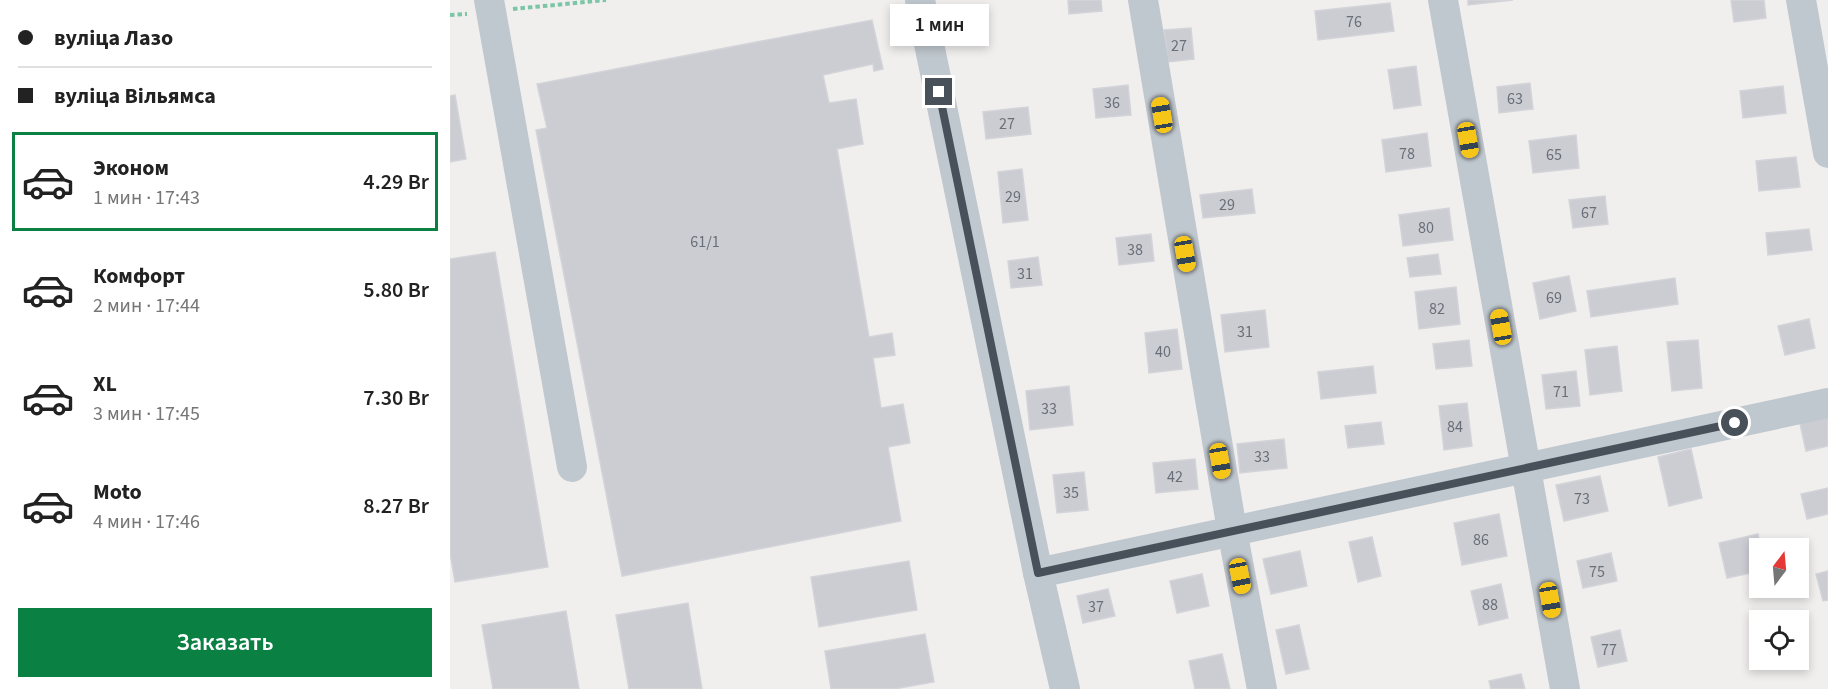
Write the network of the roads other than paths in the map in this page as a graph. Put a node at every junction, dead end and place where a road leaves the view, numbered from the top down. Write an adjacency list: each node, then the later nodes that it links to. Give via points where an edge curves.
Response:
1 (920, 0): 11 (street)
2 (1143, 0): 10 (street)
3 (1443, 0): 9 (street)
4 (1801, 0): 6 (street)
5 (490, 6): 8 (street)
6 (1828, 153)
7 (1828, 403): 9 (street)
8 (573, 467)
9 (1526, 467): 10 (street); 14 (street)
10 (1232, 530): 11 (street); 13 (street)
11 (1038, 573): 12 (street)
12 (1065, 689)
13 (1262, 689)
14 (1565, 689)

